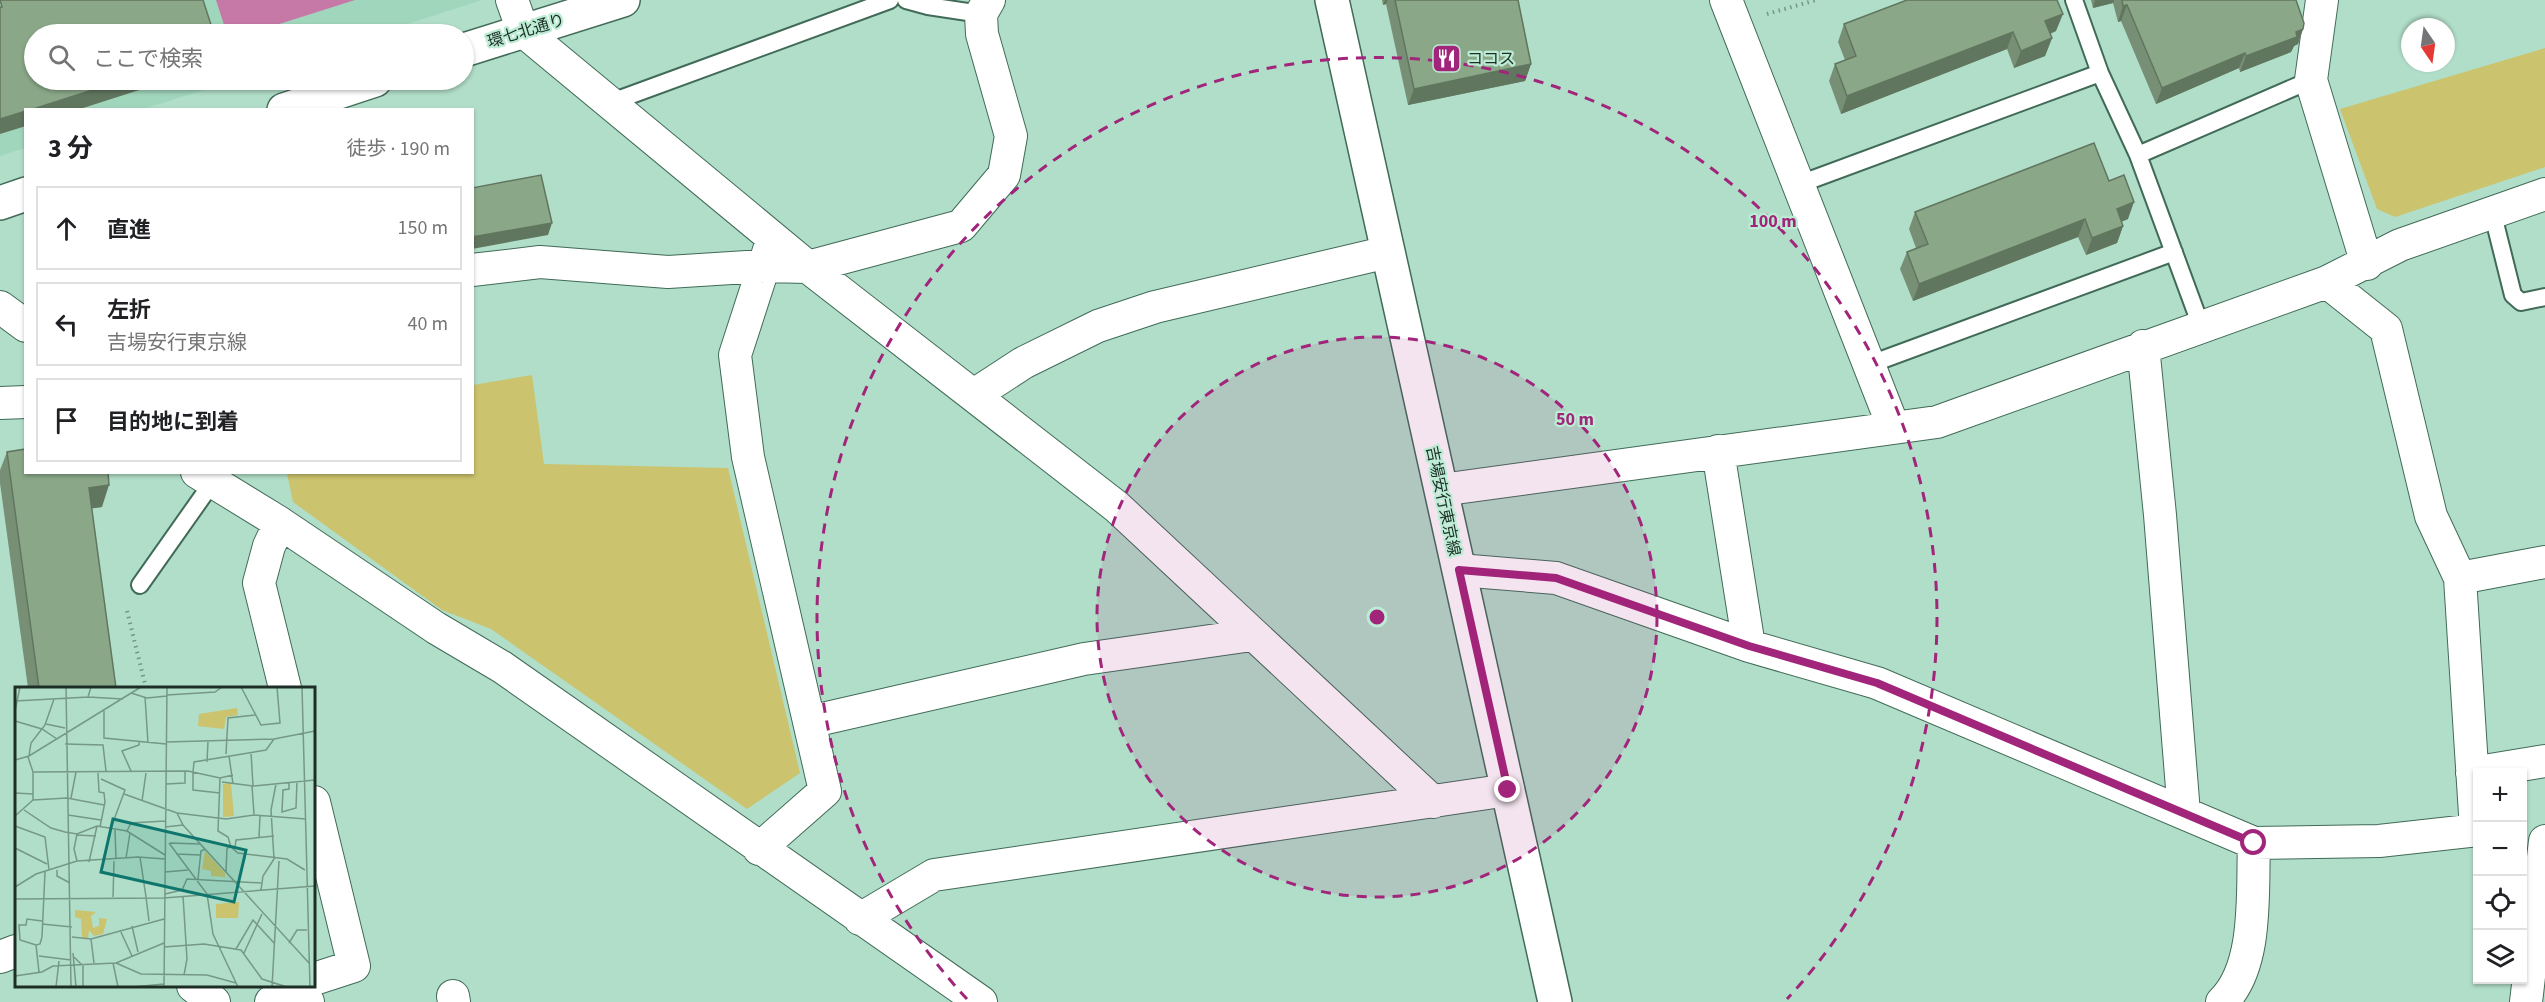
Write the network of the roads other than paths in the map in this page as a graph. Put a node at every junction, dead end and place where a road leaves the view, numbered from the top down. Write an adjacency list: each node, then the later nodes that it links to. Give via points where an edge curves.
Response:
1 (512, 0): 10 (street)
2 (623, 0): 10 (main road, 環七北通り)
3 (890, 0): 15 (lane)
4 (906, 0): 8 (lane, via 928,6)
5 (1332, 0): 24 (main road, 吉場安行東京線)
6 (2074, 0): 12 (lane)
7 (2322, 0): 13 (street)
8 (985, 7): 27 (street, via 982,34 1011,136 1004,175 961,226)
9 (1730, 12): 18 (street)
10 (523, 31): 11 (main road, 環七北通り); 15 (street)
11 (474, 47)
12 (2100, 74): 17 (lane); 18 (lane)
13 (2311, 80): 17 (lane); 26 (street)
14 (345, 90): 16 (main road)
15 (609, 103): 23 (street)
16 (290, 108)
17 (2138, 155): 25 (lane)
18 (1797, 186): 35 (street)
19 (2545, 194): 22 (street)
20 (24, 195): 21 (main road)
21 (0, 203)
22 (2492, 211): 26 (street, via 2400,245); 30 (lane, via 2513,295 2521,302)
23 (768, 252): 27 (street); 28 (street, via 668,272 540,262); 51 (street, via 735,355 748,457)
24 (1388, 252): 36 (street, via 1155,307 1098,326 1023,363); 42 (main road, 吉場安行東京線)
25 (2174, 252): 33 (lane); 35 (lane)
26 (2367, 264): 29 (street)
27 (808, 267): 36 (street)
28 (474, 270)
29 (2327, 282): 33 (street); 46 (street, via 2386,329 2431,516)
30 (2545, 297)
31 (0, 307): 32 (street)
32 (24, 325)
33 (2201, 326): 34 (street)
34 (2143, 346): 39 (street, via 1937,422); 57 (street)
35 (1868, 365): 39 (street)
36 (974, 395): 48 (street, via 1117,507)
37 (24, 402): 38 (street)
38 (0, 403)
39 (1893, 426): 40 (street)
40 (1718, 451): 42 (street); 49 (street)
41 (204, 478): 43 (street); 47 (lane)
42 (1441, 490): 45 (main road, 吉場安行東京線)
43 (280, 523): 50 (street, via 268,546 260,583); 63 (street, via 502,668 672,784)
44 (2545, 562): 46 (street)
45 (1459, 570): 49 (street, via 1556,578); 54 (main road, 吉場安行東京線)
46 (2460, 578): 53 (street)
47 (140, 585)
48 (1252, 635): 51 (street, via 1084,659); 55 (street)
49 (1749, 646): 57 (street, via 1877,683)
50 (285, 687)
51 (809, 722): 63 (street, via 825,791)
52 (2545, 761): 53 (street)
53 (2472, 773): 58 (street)
54 (1508, 790): 55 (street); 71 (main road, 吉場安行東京線)
55 (1433, 802): 64 (street, via 934,875)
56 (315, 806): 67 (street, via 354,966)
57 (2184, 813): 62 (street)
58 (2476, 822)
59 (2473, 830): 62 (street, via 2379,841)
60 (2527, 836): 61 (street)
61 (2545, 839): 73 (street)
62 (2254, 843): 72 (street, via 2249,943 2242,970)
63 (759, 849): 64 (street)
64 (860, 919): 70 (street)
65 (15, 951): 66 (street)
66 (0, 957)
67 (315, 983)
68 (194, 987): 69 (street)
69 (214, 1002)
70 (981, 1002)
71 (1555, 1002)
72 (2222, 1002)
73 (2526, 1002)

